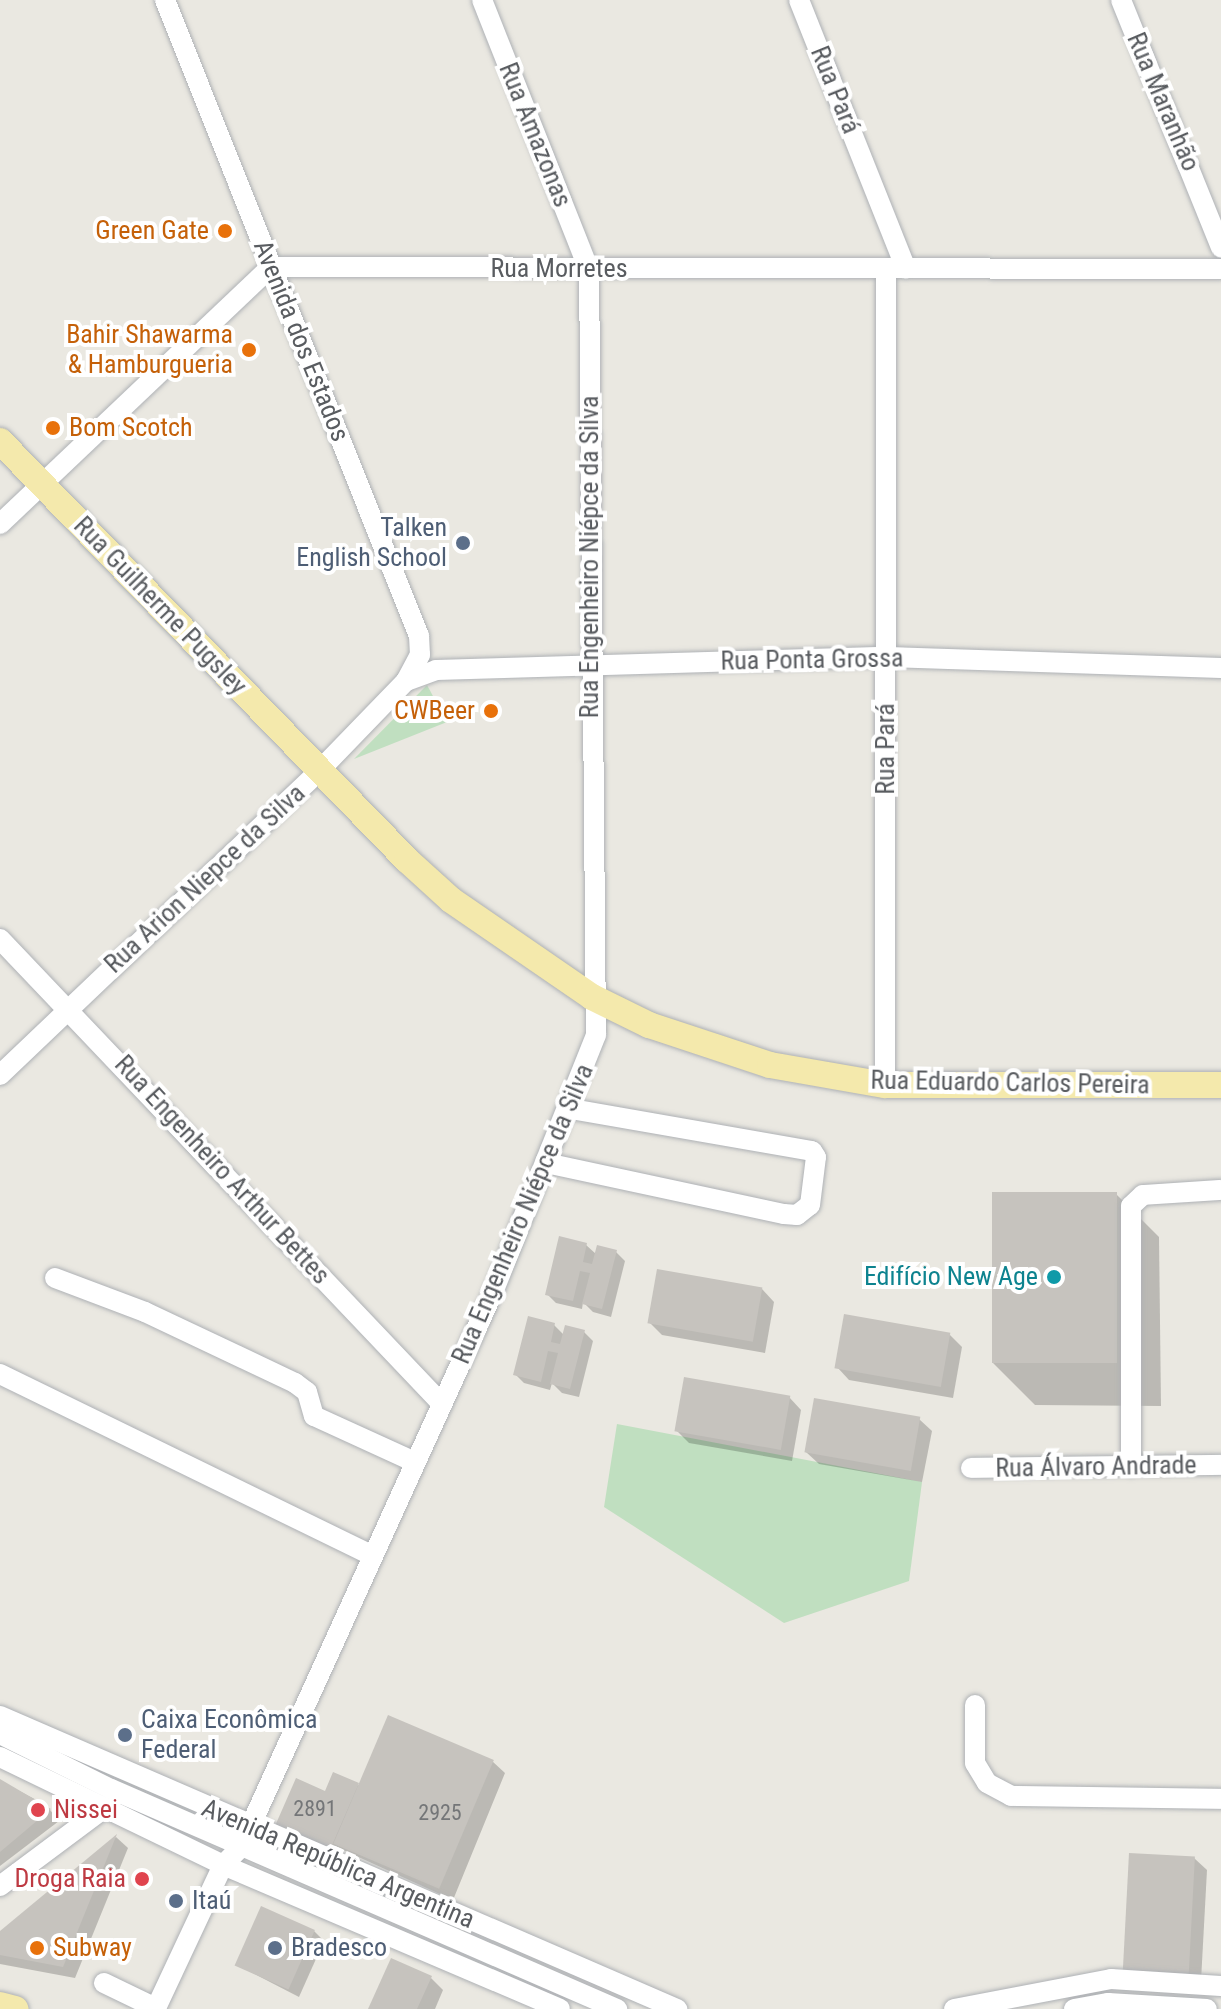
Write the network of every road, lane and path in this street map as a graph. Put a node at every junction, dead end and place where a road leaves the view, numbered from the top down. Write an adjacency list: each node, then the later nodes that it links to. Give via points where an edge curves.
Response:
1 (165, 0): 6 (street, Avenida dos Estados)
2 (482, 0): 9 (street, Rua Amazonas)
3 (799, 0): 7 (street, Rua Pará)
4 (1121, 0): 5 (street, Rua Maranhão)
5 (1221, 248)
6 (271, 267): 9 (street, Rua Morretes); 11 (street); 16 (street, Avenida dos Estados, via 419,636 417,664)
7 (896, 268): 8 (street, Rua Morretes); 9 (street, Rua Morretes); 13 (street, Rua Pará)
8 (1221, 269)
9 (589, 270): 14 (street, Rua Engenheiro Niépce da Silva)
10 (0, 441): 11 (main road, Rua Guilherme Pugsley)
11 (42, 484): 12 (street); 17 (main road, Rua Guilherme Pugsley)
12 (0, 524)
13 (886, 657): 14 (street, Rua Ponta Grossa); 15 (street, Rua Ponta Grossa); 22 (street, Rua Pará)
14 (591, 664): 16 (street, Rua Ponta Grossa, via 427,670); 19 (street, Rua Engenheiro Niépce da Silva)
15 (1221, 668)
16 (406, 681): 17 (street, Rua Arion Niepce da Silva)
17 (319, 771): 19 (main road, Rua Eduardo Carlos Pereira, via 451,900); 20 (street, Rua Arion Niepce da Silva)
18 (0, 939): 20 (street, Rua Engenheiro Arthur Bettes)
19 (592, 997): 22 (main road, Rua Eduardo Carlos Pereira, via 649,1025 770,1065); 24 (street, Rua Engenheiro Niépce da Silva, via 596,1035)
20 (69, 1007): 21 (street, Rua Arion Niepce da Silva); 29 (street, Rua Engenheiro Arthur Bettes)
21 (0, 1075)
22 (885, 1085): 23 (main road, Rua Eduardo Carlos Pereira)
23 (1221, 1085)
24 (571, 1109): 25 (street, Rua Engenheiro Niépce da Silva); 25 (street, via 812,1151 816,1157 810,1205 797,1215 784,1214)
25 (546, 1163): 29 (street, Rua Engenheiro Niépce da Silva)
26 (1221, 1190): 32 (street, via 1143,1195 1131,1206)
27 (55, 1278): 30 (street, via 145,1312 295,1383 307,1392 314,1416)
28 (0, 1374): 34 (street)
29 (442, 1404): 30 (street, Rua Engenheiro Niépce da Silva)
30 (415, 1462): 34 (street, Rua Engenheiro Niépce da Silva)
31 (1221, 1465): 32 (street, Rua Álvaro Andrade)
32 (1131, 1467): 33 (street, Rua Álvaro Andrade)
33 (971, 1468)
34 (371, 1555): 41 (street, Rua Engenheiro Niépce da Silva)
35 (975, 1705): 39 (street, via 975,1763 987,1783 1011,1796)
36 (0, 1716): 41 (street, Avenida República Argentina)
37 (0, 1734): 43 (street)
38 (0, 1757): 40 (street, Avenida República Argentina)
39 (1221, 1799)
40 (102, 1810): 45 (street, Avenida República Argentina); 46 (street)
41 (249, 1827): 42 (street, Avenida República Argentina); 43 (street, Rua Engenheiro Niépce da Silva)
42 (287, 1843): 44 (street); 54 (street, Avenida República Argentina)
43 (241, 1847): 44 (street); 45 (street, Rua Engenheiro Niépce da Silva)
44 (278, 1863): 47 (street); 53 (street)
45 (223, 1865): 47 (street, Avenida República Argentina); 48 (street, Rua Engenheiro Niépce da Silva, via 156,2008)
46 (0, 1886)
47 (278, 1888): 52 (street, Avenida República Argentina)
48 (104, 1983)
49 (1221, 1986): 55 (street, via 1111,1979)
50 (0, 2005): 51 (main road)
51 (15, 2009)
52 (560, 2009)
53 (617, 2009)
54 (677, 2009)
55 (954, 2009)
56 (1074, 2009): 57 (street, via 1108,2003)
57 (1207, 2009)

